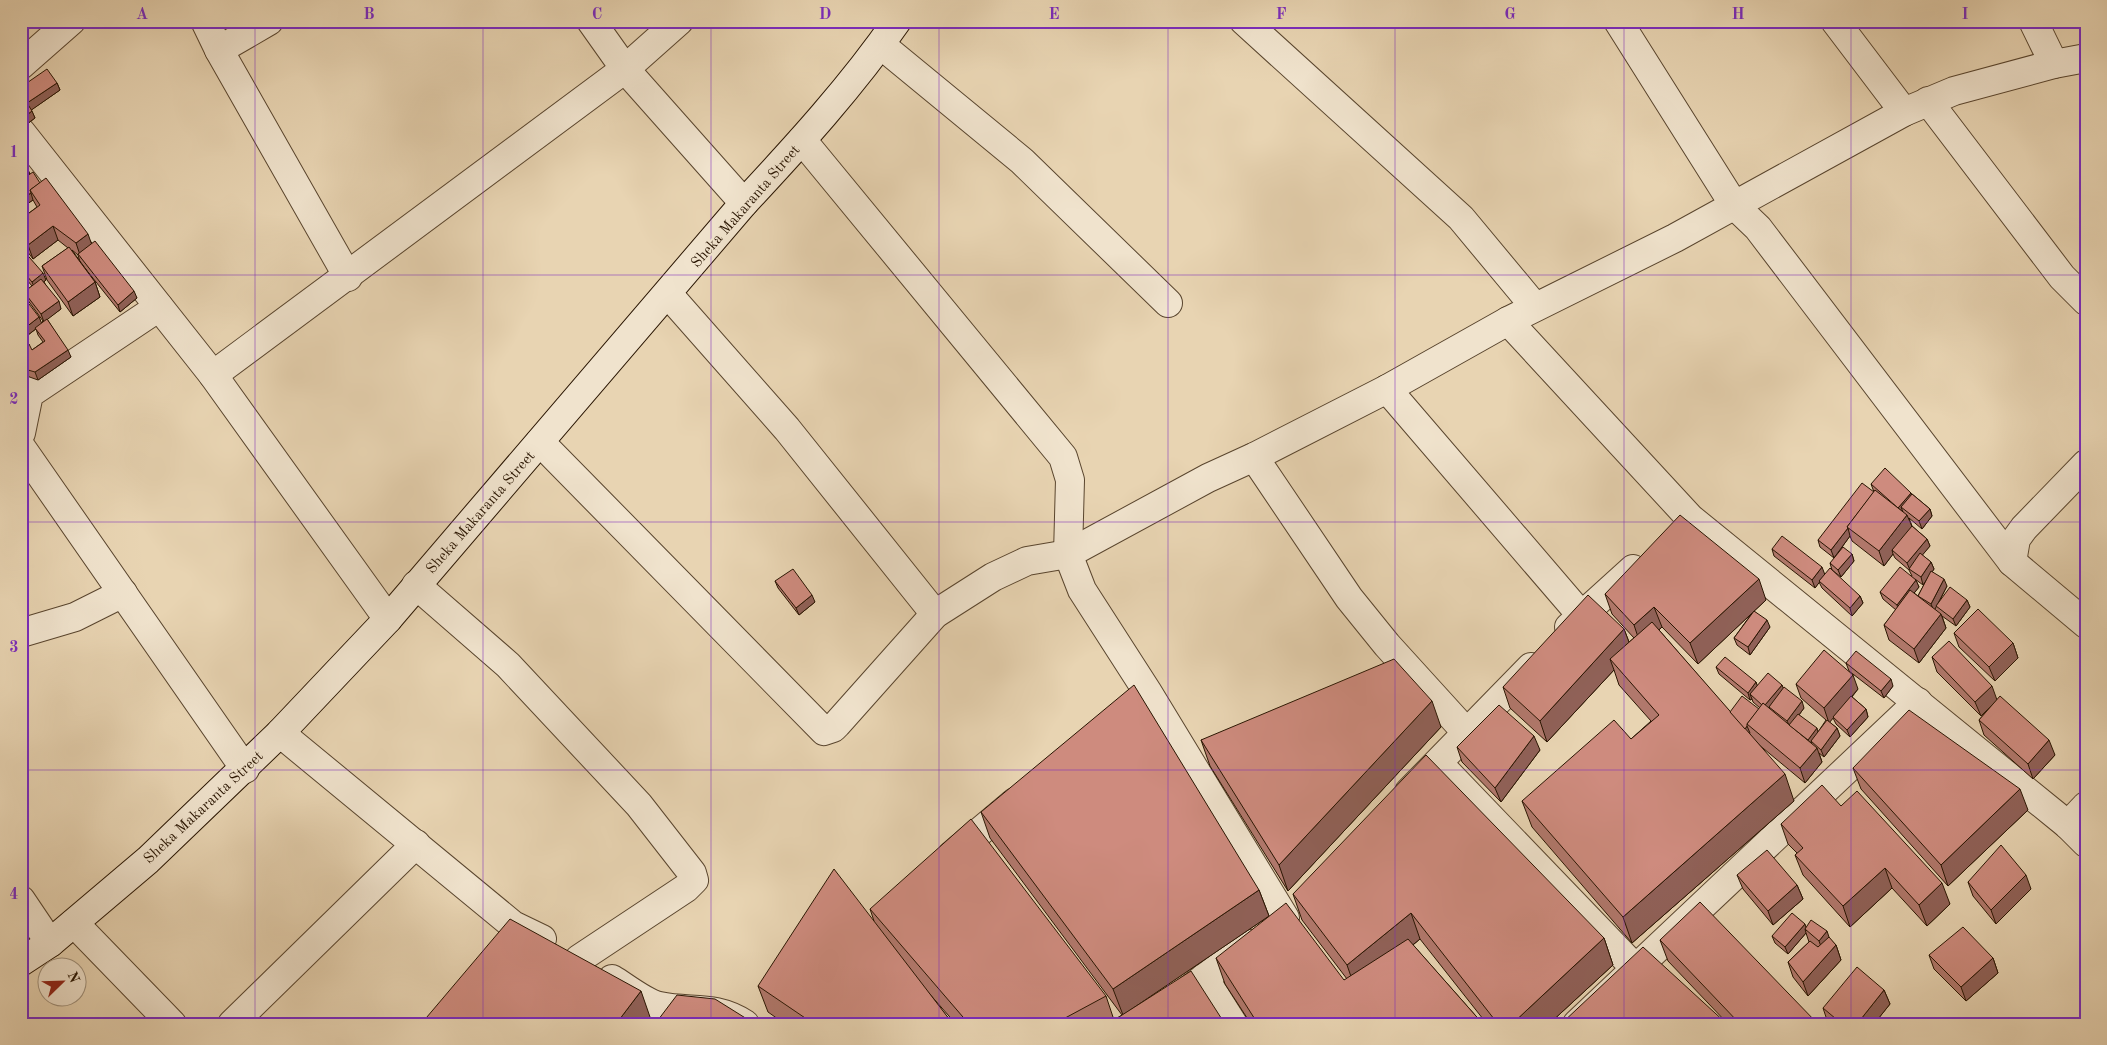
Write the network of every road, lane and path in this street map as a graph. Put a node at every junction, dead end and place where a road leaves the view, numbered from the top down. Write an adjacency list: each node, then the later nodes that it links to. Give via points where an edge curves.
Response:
1 (206, 21): 12 (street)
2 (269, 21): 12 (street)
3 (592, 21): 16 (street)
4 (679, 21): 16 (street)
5 (897, 21): 11 (street, Sheka Makaranta Street)
6 (1244, 21): 27 (street, via 1461,218)
7 (1618, 21): 21 (street)
8 (1835, 21): 17 (street)
9 (2033, 21): 14 (street)
10 (56, 26): 15 (street)
11 (881, 45): 19 (street, Sheka Makaranta Street); 25 (street, via 1022,161)
12 (219, 50): 22 (street)
13 (2086, 58): 14 (street)
14 (2054, 64): 17 (street, via 1954,91)
15 (21, 65)
16 (625, 68): 20 (street); 22 (street)
17 (1916, 107): 21 (street); 24 (street)
18 (21, 132): 26 (street)
19 (802, 140): 20 (street, Sheka Makaranta Street); 37 (street, via 1063,456 1070,480)
20 (744, 203): 23 (street, Sheka Makaranta Street)
21 (1734, 205): 27 (street); 38 (street, via 1758,228)
22 (348, 277): 29 (street)
23 (668, 294): 32 (street, Sheka Makaranta Street); 41 (street, via 787,429)
24 (2086, 301)
25 (1168, 304)
26 (159, 307): 29 (street); 31 (street, via 30,394)
27 (1535, 307): 28 (street)
28 (1508, 321): 30 (street); 36 (street)
29 (213, 375): 43 (street)
30 (1387, 389): 34 (street); 42 (street)
31 (21, 432)
32 (540, 442): 39 (street, Sheka Makaranta Street); 41 (street, via 824,731 837,724)
33 (21, 447): 40 (street)
34 (1254, 457): 37 (street, via 1208,478); 50 (street, via 1349,598)
35 (2086, 464): 38 (street, via 2024,528 2016,539)
36 (1690, 518): 42 (street); 47 (street)
37 (1068, 554): 41 (street, via 1027,561 993,577); 46 (street, via 1082,590)
38 (2012, 562): 44 (street)
39 (416, 585): 43 (street, Sheka Makaranta Street); 65 (street, via 508,665 639,805 692,873 694,880 686,888)
40 (123, 593): 45 (street, via 75,617); 52 (street)
41 (935, 614)
42 (1581, 615): 50 (street)
43 (388, 619): 49 (street, Sheka Makaranta Street)
44 (2086, 624)
45 (21, 633)
46 (1147, 691): 48 (street); 60 (street)
47 (1918, 702): 55 (street); 67 (street)
48 (1124, 710)
49 (280, 733): 52 (street, Sheka Makaranta Street); 56 (street)
50 (1467, 733): 51 (street)
51 (1438, 763): 54 (street); 67 (street)
52 (245, 768): 61 (street, Sheka Makaranta Street, via 148,860)
53 (1033, 787): 57 (street)
54 (1389, 812)
55 (2080, 824)
56 (416, 844): 62 (street); 71 (street)
57 (934, 870)
58 (1306, 897): 60 (street)
59 (21, 900): 63 (street)
60 (1285, 918): 68 (street)
61 (74, 923): 63 (street, Sheka Makaranta Street); 70 (street)
62 (513, 924): 64 (street); 65 (street)
63 (50, 944): 66 (street, Sheka Makaranta Street)
64 (494, 947)
65 (579, 959): 69 (street)
66 (21, 962)
67 (1636, 969): 75 (street)
68 (1204, 978): 73 (street); 74 (street)
69 (673, 1016): 72 (street, via 708,1009)
70 (172, 1024)
71 (232, 1024)
72 (745, 1024)
73 (1143, 1024)
74 (1232, 1024)
75 (1577, 1024)

